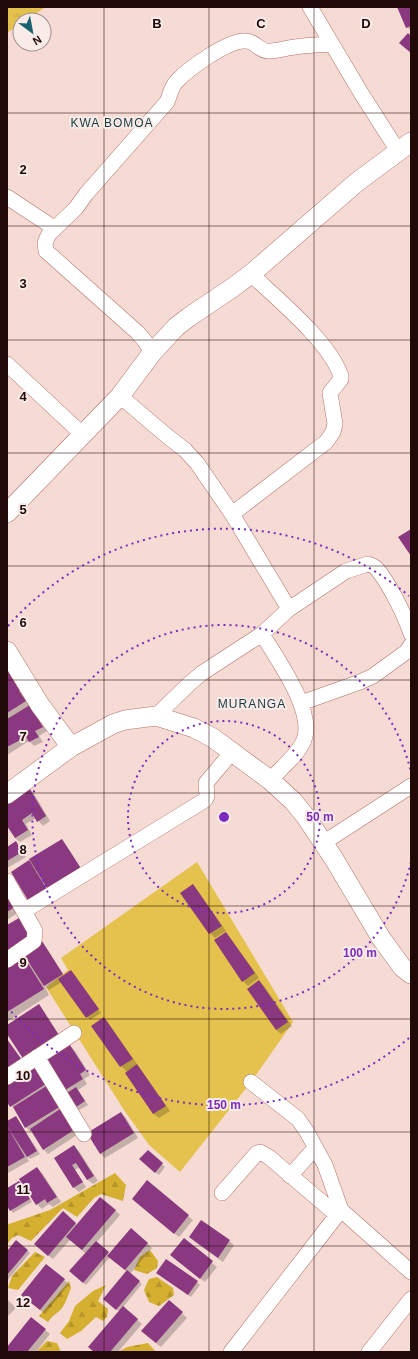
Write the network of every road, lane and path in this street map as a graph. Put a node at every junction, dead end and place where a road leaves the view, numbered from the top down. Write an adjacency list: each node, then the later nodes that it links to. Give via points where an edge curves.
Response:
1 (310, 7): 2 (street)
2 (332, 44): 3 (street); 5 (street, via 268,51 261,50 248,40 240,41 222,48 192,68 175,84 167,102 76,208)
3 (404, 146): 6 (street, via 357,182)
4 (7, 197): 5 (street, via 48,224 51,227)
5 (50, 233): 7 (street, via 44,243 46,251 137,332)
6 (251, 274): 7 (street, via 189,316); 12 (street, via 326,349 341,376 330,393 335,424 326,442)
7 (152, 353): 9 (street)
8 (7, 364): 10 (street)
9 (120, 396): 10 (street); 12 (street, via 185,450)
10 (83, 434): 11 (street)
11 (7, 513)
12 (232, 514): 13 (street)
13 (289, 609): 14 (street, via 346,571 368,564 375,566 381,574); 15 (street)
14 (411, 630)
15 (262, 634): 18 (street); 19 (street, via 202,673)
16 (411, 645): 18 (street, via 406,652 373,676)
17 (9, 660): 20 (street)
18 (301, 703): 22 (street, via 306,731 304,740)
19 (156, 716): 20 (street, via 113,724); 21 (street, via 194,728)
20 (71, 747): 24 (street)
21 (232, 752): 22 (street); 27 (street, via 206,783 205,800)
22 (270, 780): 25 (street, via 294,801)
23 (411, 786): 25 (street)
24 (7, 794)
25 (323, 843): 29 (street, via 381,938)
26 (7, 881): 27 (street)
27 (24, 911): 28 (street, via 35,931 34,941)
28 (7, 960)
29 (411, 974)
30 (74, 1034): 31 (street)
31 (37, 1057): 32 (street); 34 (street)
32 (7, 1077)
33 (251, 1082): 35 (street, via 298,1119)
34 (84, 1134)
35 (315, 1148): 36 (street); 38 (street, via 325,1165)
36 (290, 1176): 37 (street, via 260,1152); 38 (street)
37 (222, 1193)
38 (339, 1212): 39 (street); 41 (street)
39 (411, 1272)
40 (411, 1299): 42 (street)
41 (231, 1352)
42 (369, 1352)

